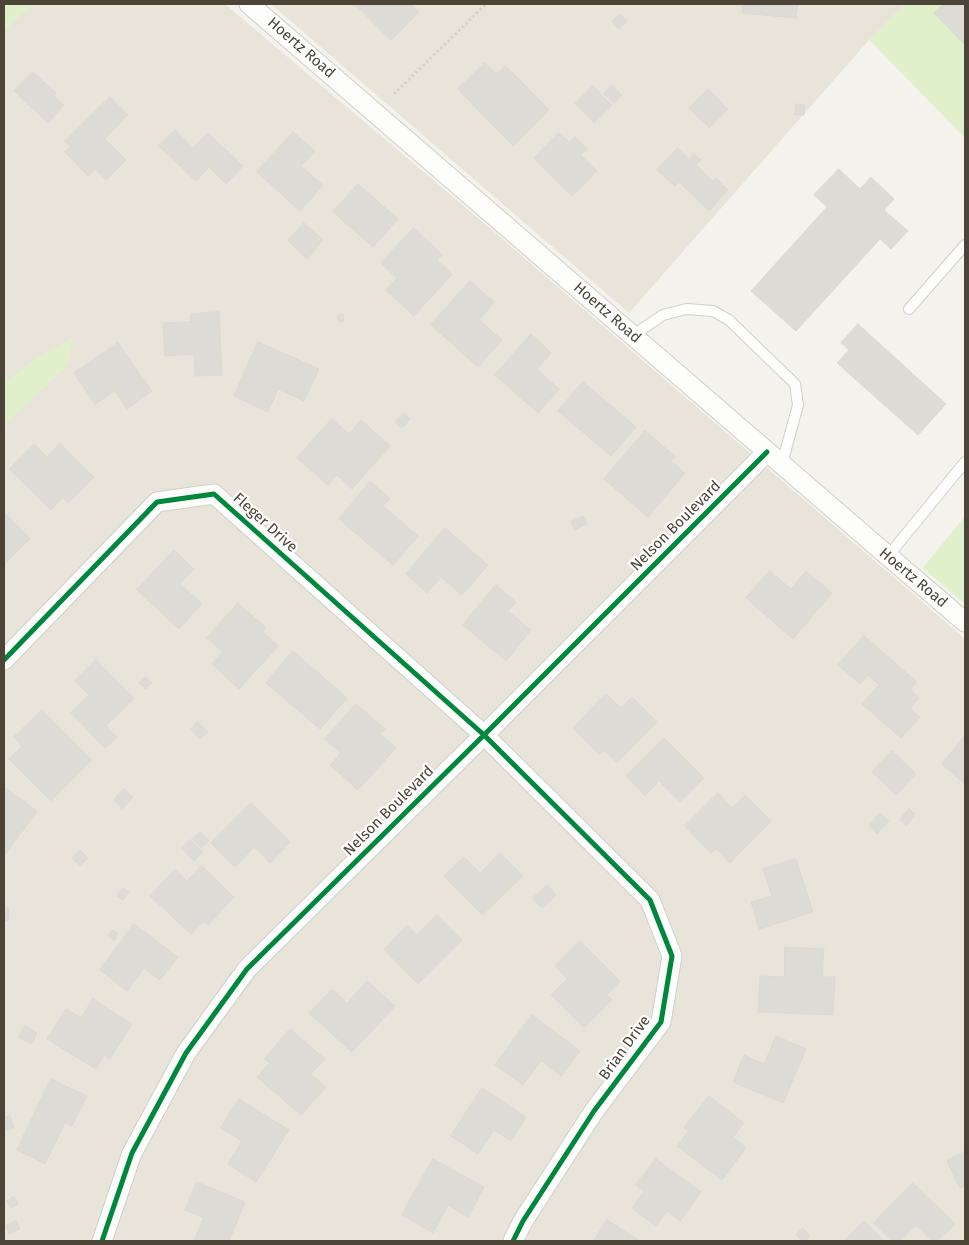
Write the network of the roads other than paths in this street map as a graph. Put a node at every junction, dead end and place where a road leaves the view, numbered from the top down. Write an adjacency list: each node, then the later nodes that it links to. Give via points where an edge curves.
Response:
1 (250, 4): 4 (street, Hoertz Road)
2 (965, 245): 3 (lane)
3 (910, 309)
4 (633, 336): 5 (street, Hoertz Road); 7 (lane, via 663,315 686,309 713,311 729,320 795,384 798,405)
5 (767, 452): 7 (street, Hoertz Road); 11 (street, Nelson Boulevard)
6 (965, 462): 8 (lane)
7 (782, 464): 8 (street, Hoertz Road)
8 (888, 556): 9 (street, Hoertz Road)
9 (965, 622)
10 (4, 660): 11 (street, Fleger Drive, via 157,502 214,494)
11 (484, 735): 12 (street, Nelson Boulevard, via 247,969 186,1053 132,1153); 13 (street, Brian Drive, via 650,900 672,956 661,1022 594,1111)
12 (102, 1241)
13 (513, 1241)

